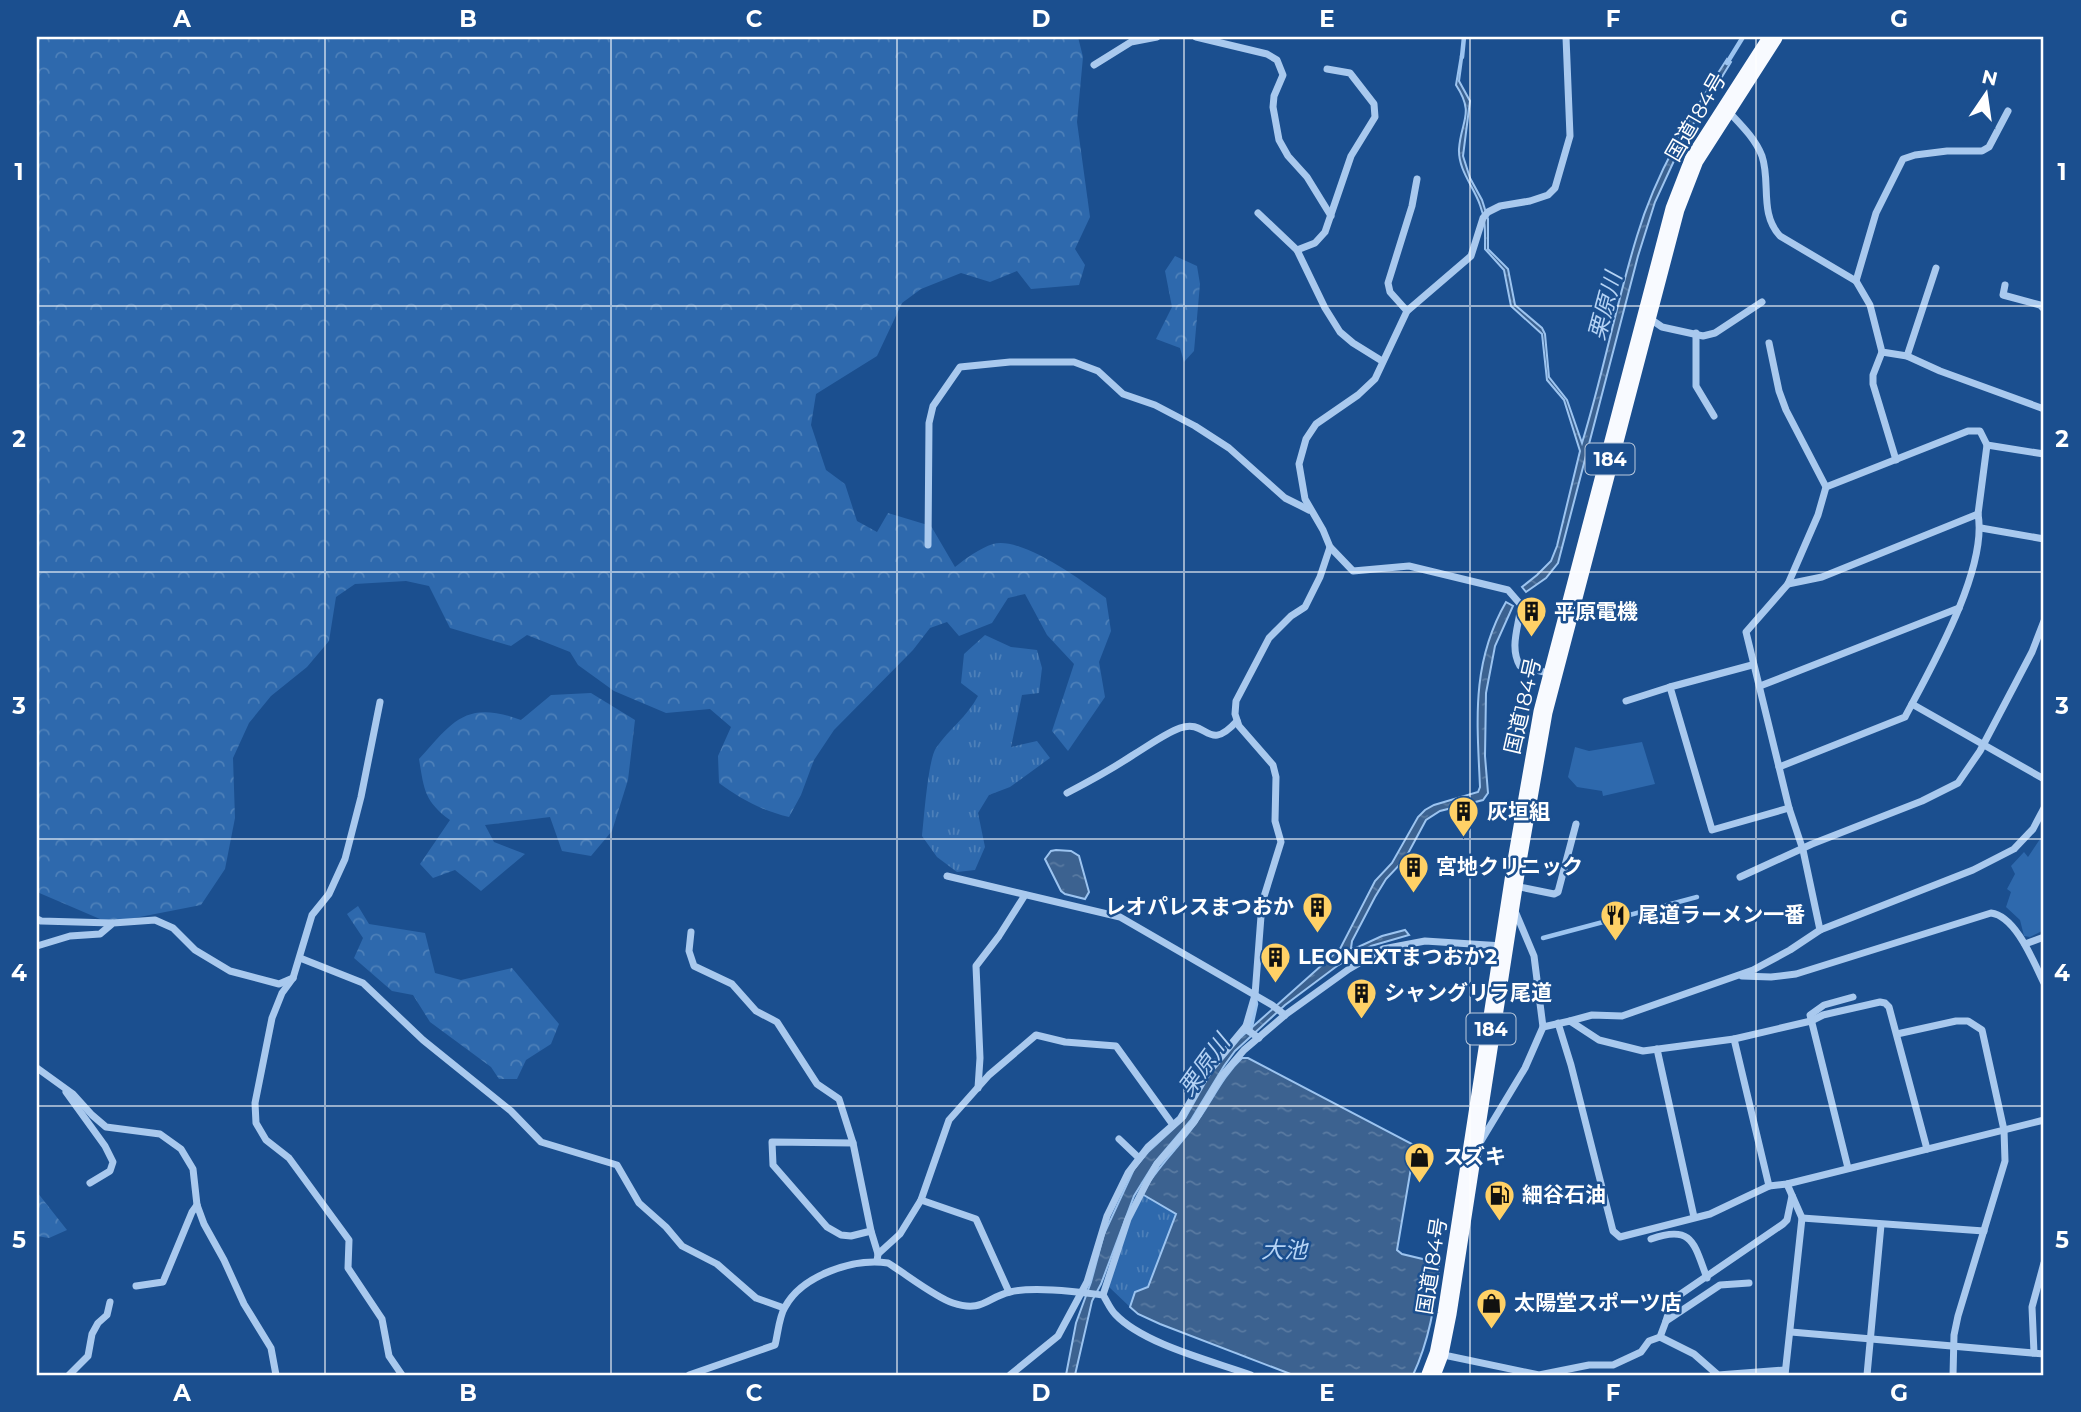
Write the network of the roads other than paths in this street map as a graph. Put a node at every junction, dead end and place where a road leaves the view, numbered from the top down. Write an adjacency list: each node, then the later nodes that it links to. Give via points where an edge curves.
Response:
1 (1157, 37): 5 (street, via 1131,42)
2 (1196, 37): 11 (street, via 1277,60 1283,75 1273,107 1279,140)
3 (1566, 37): 18 (street, via 1570,136 1555,188 1548,195 1500,206 1486,215 1471,256)
4 (1773, 37): 7 (highway, 国道184号 / 184)
5 (1094, 65)
6 (1327, 69): 11 (street, via 1350,73 1374,104 1376,117 1351,156)
7 (1726, 108): 14 (street, via 1761,154 1772,227); 19 (highway, 国道184号 / 184, via 1694,160 1675,209)
8 (2008, 111): 14 (street, via 1989,147 1982,151 1947,151 1903,159 1876,213)
9 (1417, 180): 18 (street, via 1388,283)
10 (1258, 214): 12 (street)
11 (1331, 216): 12 (street, via 1315,243)
12 (1297, 250): 24 (street, via 1340,331)
13 (1936, 268): 23 (street)
14 (1856, 281): 22 (street, via 1870,305)
15 (2005, 285): 17 (street, via 2003,295)
16 (1762, 302): 20 (street, via 1715,333)
17 (2044, 309)
18 (1407, 311): 24 (street)
19 (1646, 316): 20 (street, via 1662,327); 41 (highway, 国道184号 / 184)
20 (1696, 333): 26 (street, via 1696,386)
21 (1769, 343): 30 (street, via 1786,410)
22 (1882, 352): 23 (street); 29 (street, via 1873,384)
23 (1907, 356): 25 (street)
24 (1382, 361): 31 (street, via 1375,379 1316,424 1306,439 1300,481)
25 (2044, 409)
26 (1714, 416)
27 (1987, 445): 28 (street); 29 (street, via 1980,430 1968,431); 32 (street)
28 (2044, 454)
29 (1896, 460): 30 (street)
30 (1826, 487): 37 (street)
31 (1312, 512): 35 (street, via 1285,498 1229,448 1175,416 1123,394 1098,371 1074,362 971,364 960,366 933,406); 36 (street)
32 (1978, 514): 33 (street); 37 (street, via 1822,576)
33 (1981, 528): 34 (street); 38 (street)
34 (2044, 539)
35 (928, 545)
36 (1330, 547): 41 (street, via 1353,571 1409,566 1508,590 1521,605 1515,657 1520,666); 47 (street, via 1305,607 1281,625 1262,651 1236,701)
37 (1788, 584): 40 (street, via 1746,632)
38 (1959, 608): 42 (street); 46 (street)
39 (2044, 621): 48 (street)
40 (1752, 665): 42 (street); 43 (street)
41 (1553, 675): 59 (highway, 国道184号 / 184, via 1529,786)
42 (1760, 686): 49 (street)
43 (1670, 688): 44 (street); 52 (street, via 1712,830)
44 (1626, 701)
45 (380, 702): 68 (street, via 345,859 312,915)
46 (1912, 704): 48 (street); 49 (street, via 1905,717)
47 (1237, 721): 51 (street, via 1218,736 1189,725 1172,731); 72 (street, via 1273,765 1276,777 1275,821 1280,842 1262,904)
48 (1984, 744): 50 (street); 55 (street, via 1958,783)
49 (1779, 767): 52 (street)
50 (2044, 779)
51 (1067, 793)
52 (1789, 808): 55 (street)
53 (2044, 808): 62 (street, via 2033,829 2014,849 1973,870)
54 (1576, 824): 59 (street, via 1558,892)
55 (1803, 850): 57 (street); 62 (street)
56 (947, 876): 58 (street)
57 (1740, 877)
58 (1025, 894): 72 (street, via 1121,917); 86 (street, via 976,967)
59 (1513, 895): 67 (highway, 国道184号 / 184); 78 (street, via 1534,956)
60 (37, 919): 61 (street)
61 (113, 923): 66 (street, via 100,934 70,936); 70 (street, via 155,920 173,928 195,950 230,971 279,984)
62 (1820, 930): 69 (street)
63 (691, 932): 91 (street, via 694,966 732,984 756,1011 777,1022 817,1084 839,1099)
64 (2044, 937): 65 (street)
65 (2025, 944): 69 (street, via 2013,927 1991,913 1796,974); 71 (street)
66 (37, 946)
67 (1504, 947): 74 (street, via 1425,941 1383,949); 93 (highway, 国道184号 / 184)
68 (300, 958): 70 (street); 117 (street, via 363,983 541,1142 617,1165 639,1203 682,1246 717,1264 756,1298)
69 (1740, 975): 75 (street, via 1622,1016 1592,1015)
70 (293, 978): 129 (street, via 272,1018 255,1103 256,1123 266,1140 289,1158 349,1240 348,1268 382,1320 389,1356)
71 (2044, 983)
72 (1255, 995): 74 (street); 79 (street)
73 (1853, 997): 76 (street, via 1824,1005 1810,1015)
74 (1283, 1013): 81 (street)
75 (1570, 1021): 77 (street); 83 (street, via 1599,1040 1643,1051)
76 (1811, 1021): 80 (street, via 1880,1002 1889,1007); 82 (street); 95 (street)
77 (1558, 1023): 78 (street); 102 (street, via 1612,1231 1620,1237)
78 (1543, 1027): 93 (street, via 1525,1068)
79 (1247, 1028): 81 (street); 88 (street, via 1208,1072)
80 (1897, 1034): 89 (street, via 1968,1020 1982,1030); 92 (street)
81 (1257, 1036): 115 (street, via 1157,1164 1128,1219)
82 (1734, 1039): 83 (street); 98 (street)
83 (1657, 1049): 102 (street)
84 (37, 1068): 85 (street)
85 (64, 1088): 96 (street, via 113,1162 110,1171); 101 (street, via 106,1127 160,1135 181,1149 193,1169)
86 (978, 1088): 88 (street, via 1036,1035 1065,1042 1110,1043); 100 (street, via 949,1120)
87 (2044, 1120): 89 (street)
88 (1173, 1125): 94 (street)
89 (2004, 1130): 92 (street); 106 (street, via 2005,1161)
90 (1119, 1139): 94 (street)
91 (853, 1143): 105 (street); 105 (street, via 772,1142 774,1165 827,1227 851,1236)
92 (1927, 1149): 95 (street)
93 (1473, 1153): 124 (highway, 国道184号 / 184)
94 (1139, 1158): 114 (street, via 1107,1216)
95 (1848, 1168): 97 (street)
96 (90, 1184)
97 (1787, 1184): 98 (street); 99 (street)
98 (1769, 1186): 102 (street)
99 (1792, 1195): 103 (street); 110 (street, via 1783,1224)
100 (920, 1200): 108 (street, via 900,1234); 113 (street, via 975,1219)
101 (197, 1205): 112 (street, via 163,1282); 128 (street, via 244,1304 271,1348)
102 (1694, 1217)
103 (1802, 1218): 104 (street); 119 (street)
104 (1881, 1225): 106 (street); 121 (street)
105 (871, 1231): 108 (street)
106 (1984, 1231): 122 (street, via 1958,1316)
107 (1651, 1239): 110 (street, via 1677,1233 1689,1237)
108 (877, 1257): 113 (street, via 951,1303 987,1303); 117 (street, via 802,1286)
109 (2044, 1263): 123 (street, via 2032,1307)
110 (1707, 1278): 118 (street, via 1672,1300)
111 (1749, 1283): 118 (street, via 1720,1285)
112 (136, 1286)
113 (1009, 1292): 114 (street)
114 (1081, 1292): 115 (street); 131 (street, via 1058,1336)
115 (1100, 1295): 132 (street, via 1135,1330)
116 (110, 1302): 127 (street, via 107,1315 92,1334 88,1356)
117 (784, 1308): 130 (street, via 775,1345)
118 (1666, 1321): 120 (street)
119 (1791, 1332): 121 (street); 126 (street)
120 (1660, 1337): 124 (street, via 1613,1365 1539,1374); 126 (street, via 1694,1354 1718,1374)
121 (1870, 1340): 122 (street); 134 (street)
122 (1955, 1347): 123 (street); 135 (street)
123 (2034, 1353): 125 (street)
124 (1439, 1354): 133 (highway, 国道184号 / 184)
125 (2044, 1354)
126 (1785, 1373)
127 (69, 1375)
128 (276, 1375)
129 (402, 1375)
130 (689, 1375)
131 (1010, 1375)
132 (1251, 1375)
133 (1431, 1375)
134 (1867, 1375)
135 (1953, 1375)

